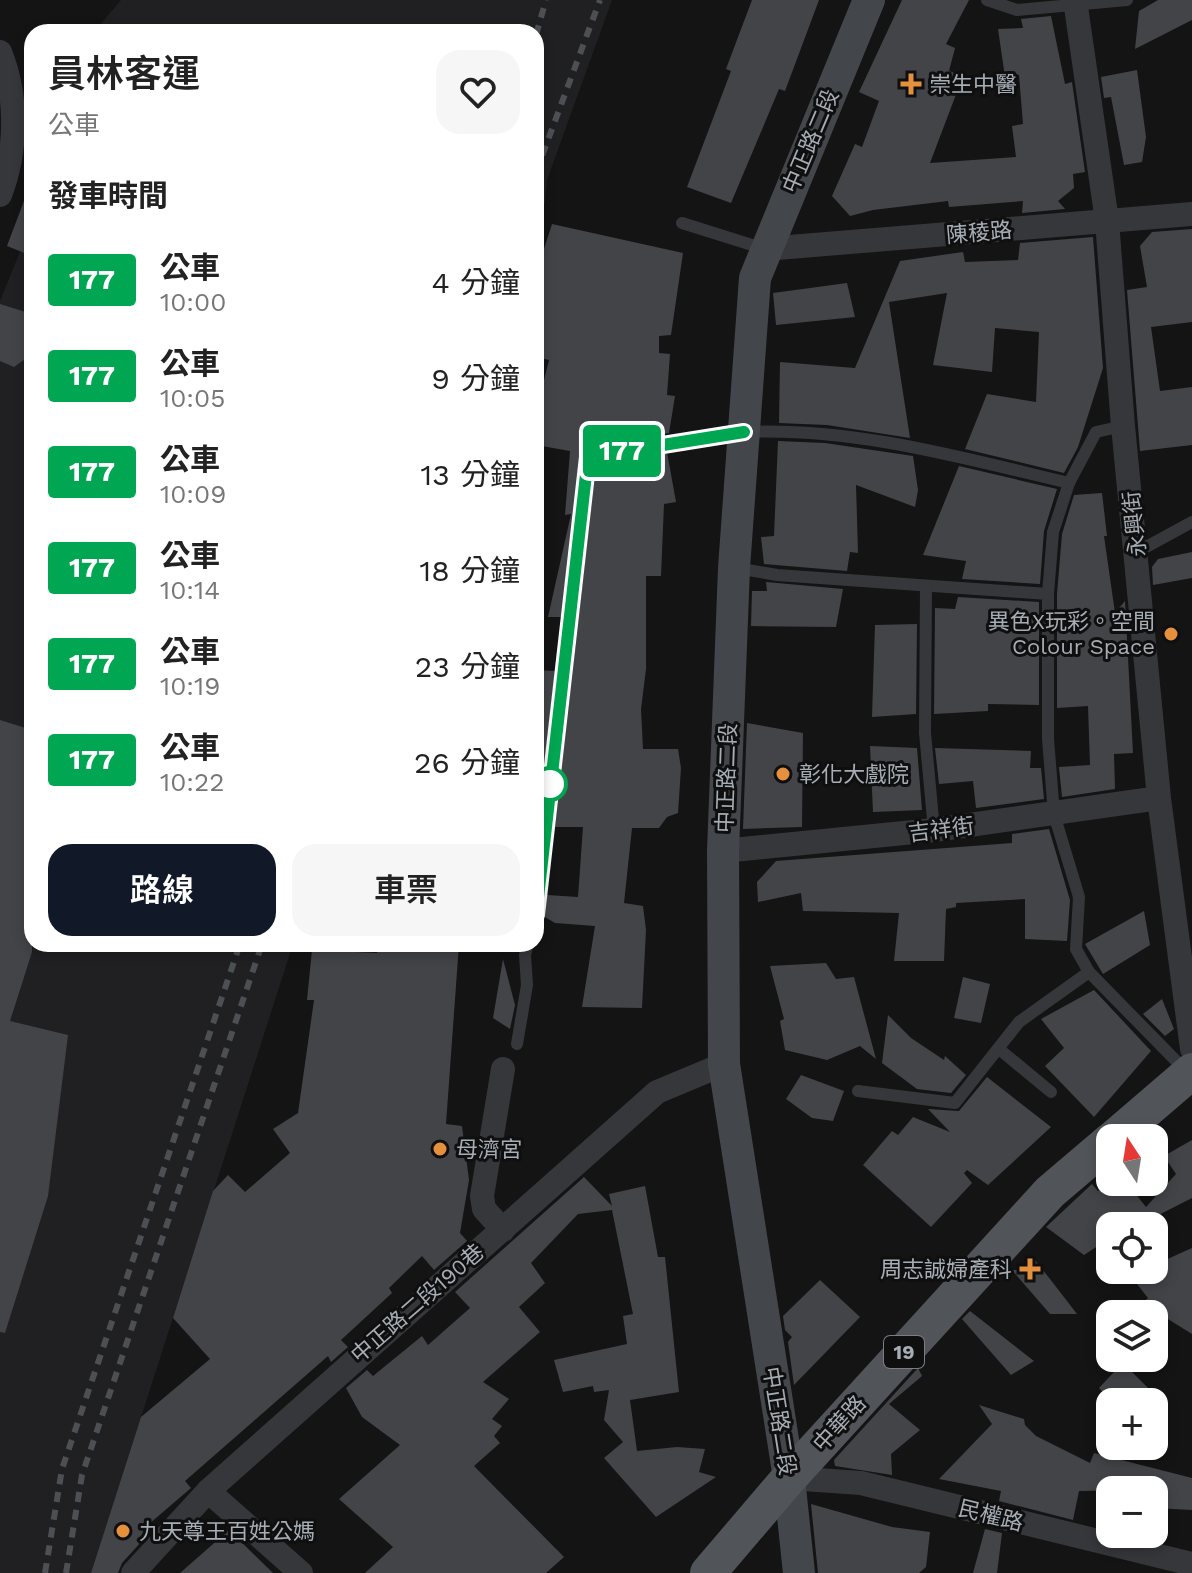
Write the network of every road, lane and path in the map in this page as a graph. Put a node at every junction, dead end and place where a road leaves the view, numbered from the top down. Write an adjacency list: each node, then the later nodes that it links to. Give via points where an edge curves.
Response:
1 (869, 0): 11 (street, 中正路二段)
2 (987, 0): 4 (lane, via 1017,10)
3 (1127, 0): 4 (lane)
4 (1076, 3): 9 (street, 永興街)
5 (0, 52): 6 (street)
6 (5, 93): 7 (street, via 14,118)
7 (0, 195)
8 (1192, 214): 9 (street, 陳稜路)
9 (1107, 221): 11 (street, 陳稜路); 12 (street, 永興街)
10 (682, 223): 11 (lane)
11 (765, 249): 13 (street, 中正路二段, via 755,278)
12 (1123, 426): 14 (lane, via 1096,432); 16 (street, 永興街)
13 (744, 432): 14 (lane, via 924,449); 17 (street, 中正路二段); 23 (lane, via 588,457)
14 (1069, 483): 19 (lane, via 1053,532)
15 (1192, 522): 16 (lane)
16 (1137, 552): 20 (street, 永興街)
17 (734, 568): 18 (lane); 24 (street, 中正路二段)
18 (926, 586): 19 (lane); 22 (lane, via 925,733)
19 (1048, 594): 21 (lane)
20 (1159, 798): 21 (street, 吉祥街); 30 (street, 永興街)
21 (1054, 814): 22 (street, 吉祥街); 26 (lane, via 1079,897 1076,949)
22 (934, 830): 24 (street, 吉祥街)
23 (544, 845)
24 (723, 851): 29 (street, 中正路二段)
25 (526, 952): 27 (lane, via 527,985)
26 (1089, 972): 28 (lane, via 1019,1022); 30 (lane)
27 (517, 1044)
28 (999, 1049): 32 (lane, via 955,1103); 33 (lane)
29 (724, 1064): 36 (street, 中正路二段190巷, via 657,1092); 37 (street, 中正路二段)
30 (1191, 1064): 34 (main road, 中華路 / 19)
31 (503, 1069): 36 (street, via 482,1196 484,1209)
32 (858, 1091)
33 (1051, 1092)
34 (1129, 1124)
35 (1096, 1153): 37 (main road, 中華路 / 19, via 1050,1192)
36 (503, 1230): 38 (street, 中正路二段190巷)
37 (789, 1478): 39 (street, 民權路, via 861,1483); 42 (main road, 中華路 / 19); 43 (street, 中正路二段)
38 (208, 1491): 40 (street, 中正路二段190巷); 41 (street)
39 (1192, 1564)
40 (133, 1573)
41 (301, 1573)
42 (708, 1573)
43 (799, 1573)

